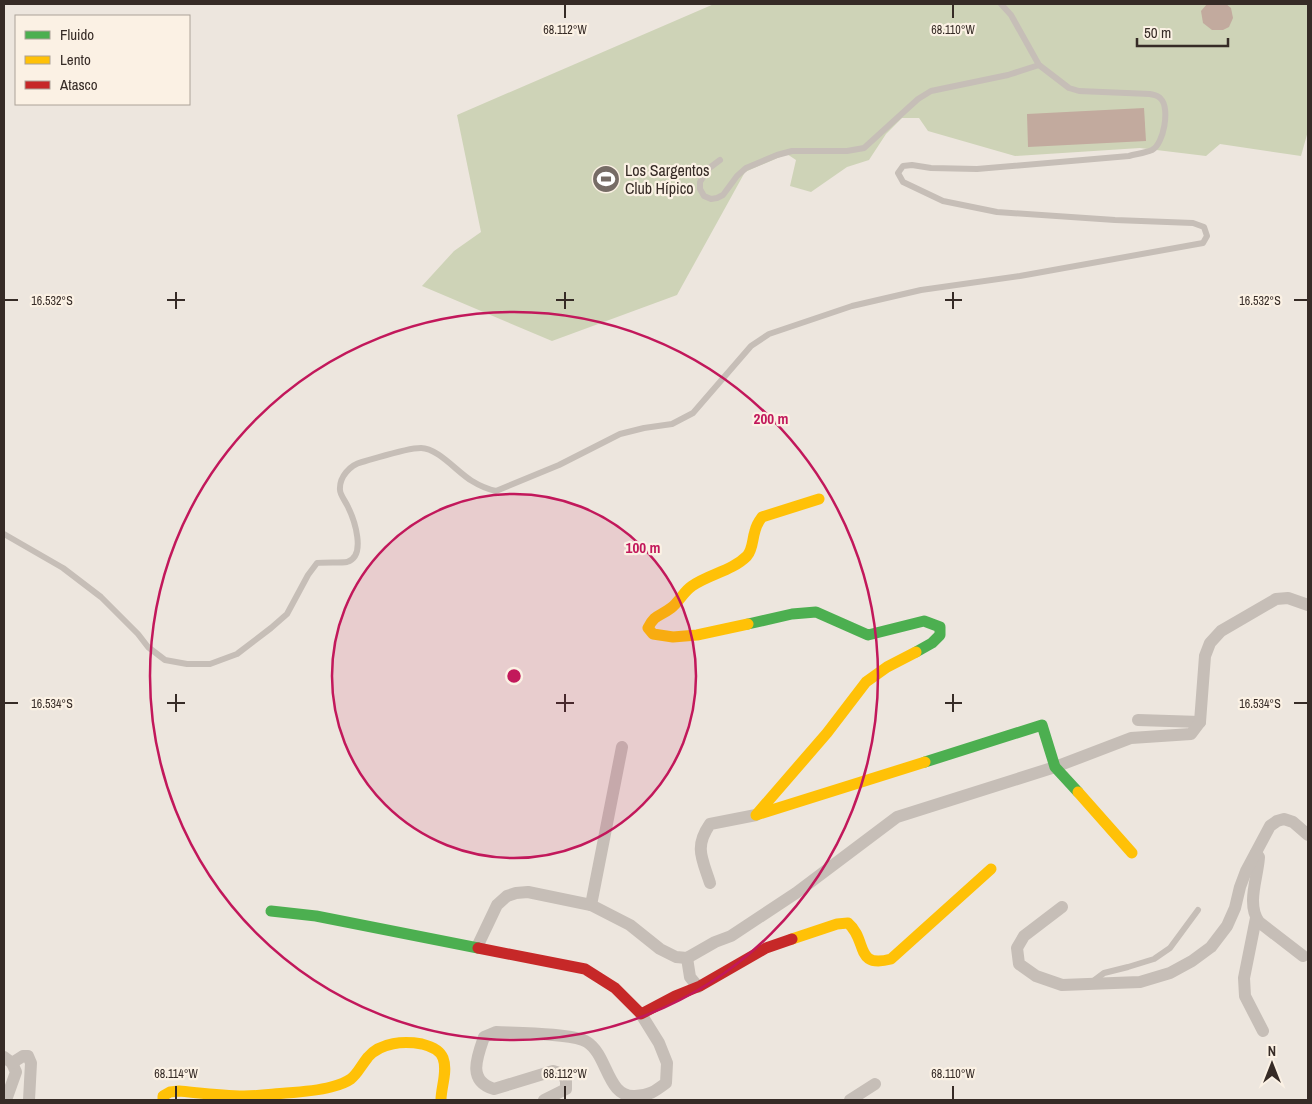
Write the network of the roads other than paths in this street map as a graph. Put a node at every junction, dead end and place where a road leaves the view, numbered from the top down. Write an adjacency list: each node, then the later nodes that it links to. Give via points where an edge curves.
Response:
1 (1000, 4): 2 (lane, via 1011,15)
2 (1039, 65): 3 (lane, via 931,91 864,148 792,151 777,155 746,168 723,195 712,199 704,196 700,182 708,168); 5 (lane, via 1074,90 1156,95 1164,103 1164,132 1160,142 1153,150 1128,156 977,169 903,166 898,173 903,182 943,200 997,212 1193,223 1204,226 1207,236 1203,243 921,290 852,306 769,334 751,346 693,413 672,424 620,434 559,465 496,490 471,481 435,453 422,448 358,463 346,470 340,491 358,536 358,550 353,559 317,563 287,614 237,654 210,664 165,660 148,647 101,597 63,568)
3 (720, 160)
4 (819, 499): 11 (street, via 762,517 748,555 737,565 690,587 671,608 653,618 648,628 653,634 673,637 697,635 792,614 816,612 868,635 924,621 940,627 940,634 932,643 866,682 827,734)
5 (4, 534)
6 (1308, 605): 8 (street, via 1288,598 1276,599 1226,628 1210,643 1205,656)
7 (1138, 720): 8 (street)
8 (1200, 722): 10 (street, via 1190,734 1131,738)
9 (622, 747): 17 (street)
10 (1055, 767): 11 (street, via 1042,725); 14 (street); 24 (street, via 897,817 796,893 731,936)
11 (756, 815): 16 (street, via 710,824 702,836 700,852)
12 (1308, 835): 13 (street, via 1293,822 1277,821 1266,831)
13 (1256, 853): 21 (street, via 1259,857 1253,903); 25 (street, via 1240,886 1227,926 1211,946 1192,961 1170,973 1140,982)
14 (1132, 854)
15 (991, 869): 26 (street, via 890,959 881,963 866,959 854,928 840,922 768,947)
16 (710, 883)
17 (591, 905): 22 (street, via 528,892 507,896 497,905); 24 (street, via 630,925 676,957)
18 (1062, 907): 25 (street, via 1024,936 1017,948 1019,964 1036,976 1062,985)
19 (1198, 910): 25 (lane, via 1170,948 1154,959 1104,973)
20 (271, 911): 22 (street, via 316,916)
21 (1256, 918): 23 (street); 28 (street, via 1244,978 1246,996)
22 (477, 947): 27 (street, via 585,969 606,980)
23 (1303, 956)
24 (687, 958): 26 (street, via 690,977)
25 (1088, 985)
26 (698, 987): 27 (street)
27 (641, 1014): 35 (street, via 667,1062 666,1083 649,1096 628,1097 617,1090 597,1050 587,1041 573,1036 496,1032 484,1037 475,1062 478,1080 494,1089 553,1071 563,1074 566,1089)
28 (1263, 1030)
29 (8, 1060): 32 (street, via 16,1072); 33 (street, via 28,1056 31,1063)
30 (875, 1084): 36 (street)
31 (161, 1099): 34 (street, via 170,1092 179,1091 244,1096 320,1091 358,1075 372,1053 385,1046 419,1043 441,1054 445,1064)
32 (6, 1100)
33 (28, 1100)
34 (441, 1100)
35 (544, 1100)
36 (850, 1100)

